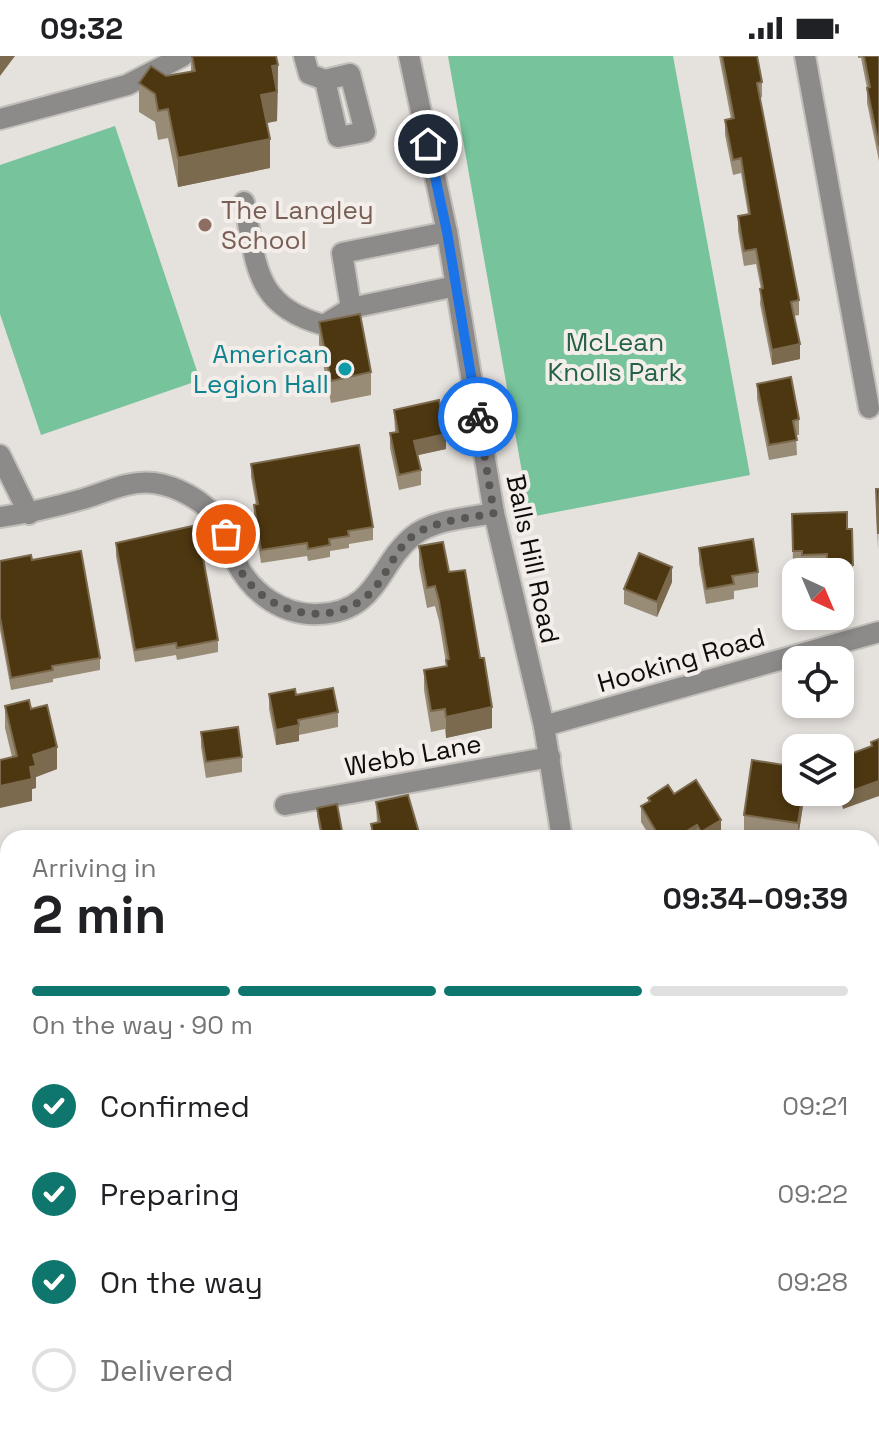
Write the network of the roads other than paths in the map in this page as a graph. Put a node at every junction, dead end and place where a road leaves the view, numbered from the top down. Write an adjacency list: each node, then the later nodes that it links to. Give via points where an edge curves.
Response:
1 (183, 56): 6 (street, via 127,85)
2 (304, 56): 5 (street, via 309,74)
3 (409, 56): 8 (street, Balls Hill Road)
4 (805, 56): 11 (street)
5 (325, 80)
6 (0, 119)
7 (244, 202): 10 (street, via 260,280 279,305 324,325)
8 (447, 232): 9 (street, Balls Hill Road); 10 (street, via 342,253)
9 (456, 286): 10 (street); 13 (street, Balls Hill Road)
10 (351, 308)
11 (869, 408)
12 (0, 455): 14 (street)
13 (494, 513): 14 (street, via 415,534 371,592 321,614 302,614 263,596 247,580 215,517 175,489 133,483); 17 (street, Balls Hill Road)
14 (29, 514): 15 (street)
15 (0, 517)
16 (879, 632): 17 (street, Hooking Road)
17 (544, 726): 18 (street, Balls Hill Road)
18 (550, 757): 19 (street, Webb Lane); 20 (street, Balls Hill Road)
19 (285, 805)
20 (561, 830)

